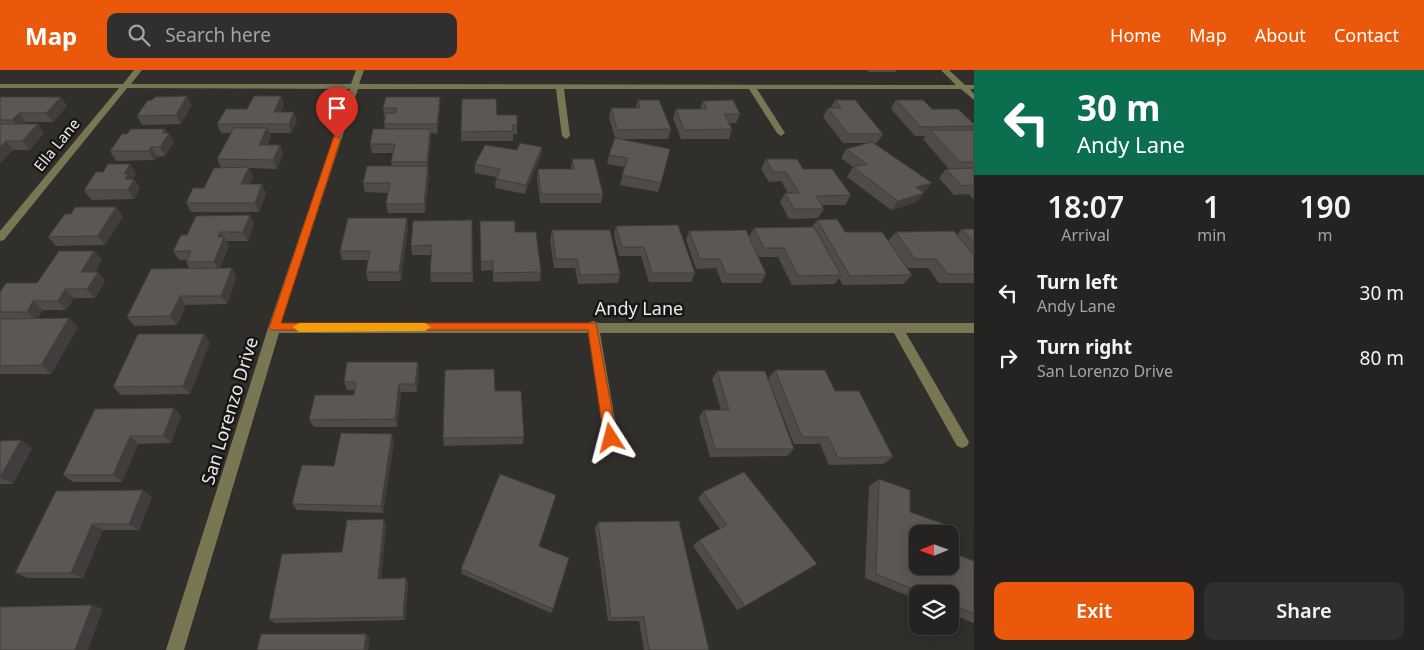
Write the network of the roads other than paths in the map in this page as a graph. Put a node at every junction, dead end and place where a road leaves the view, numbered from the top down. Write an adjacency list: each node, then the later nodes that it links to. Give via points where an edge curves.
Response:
1 (138, 70): 5 (street, Ella Lane)
2 (360, 70): 10 (street, San Lorenzo Drive)
3 (944, 70): 8 (street)
4 (0, 86): 5 (street)
5 (125, 86): 10 (street); 14 (street, Ella Lane)
6 (560, 87): 7 (street); 10 (street); 13 (street)
7 (752, 87): 8 (street); 12 (street)
8 (963, 87): 9 (street); 11 (street)
9 (974, 87)
10 (354, 88): 16 (street, San Lorenzo Drive)
11 (974, 98)
12 (781, 133)
13 (566, 136)
14 (0, 238)
15 (593, 326): 16 (street, Andy Lane); 17 (street, Andy Lane); 19 (street)
16 (274, 328): 21 (street, San Lorenzo Drive)
17 (897, 328): 18 (street, Andy Lane); 20 (street)
18 (974, 328)
19 (611, 438)
20 (962, 442)
21 (175, 650)

